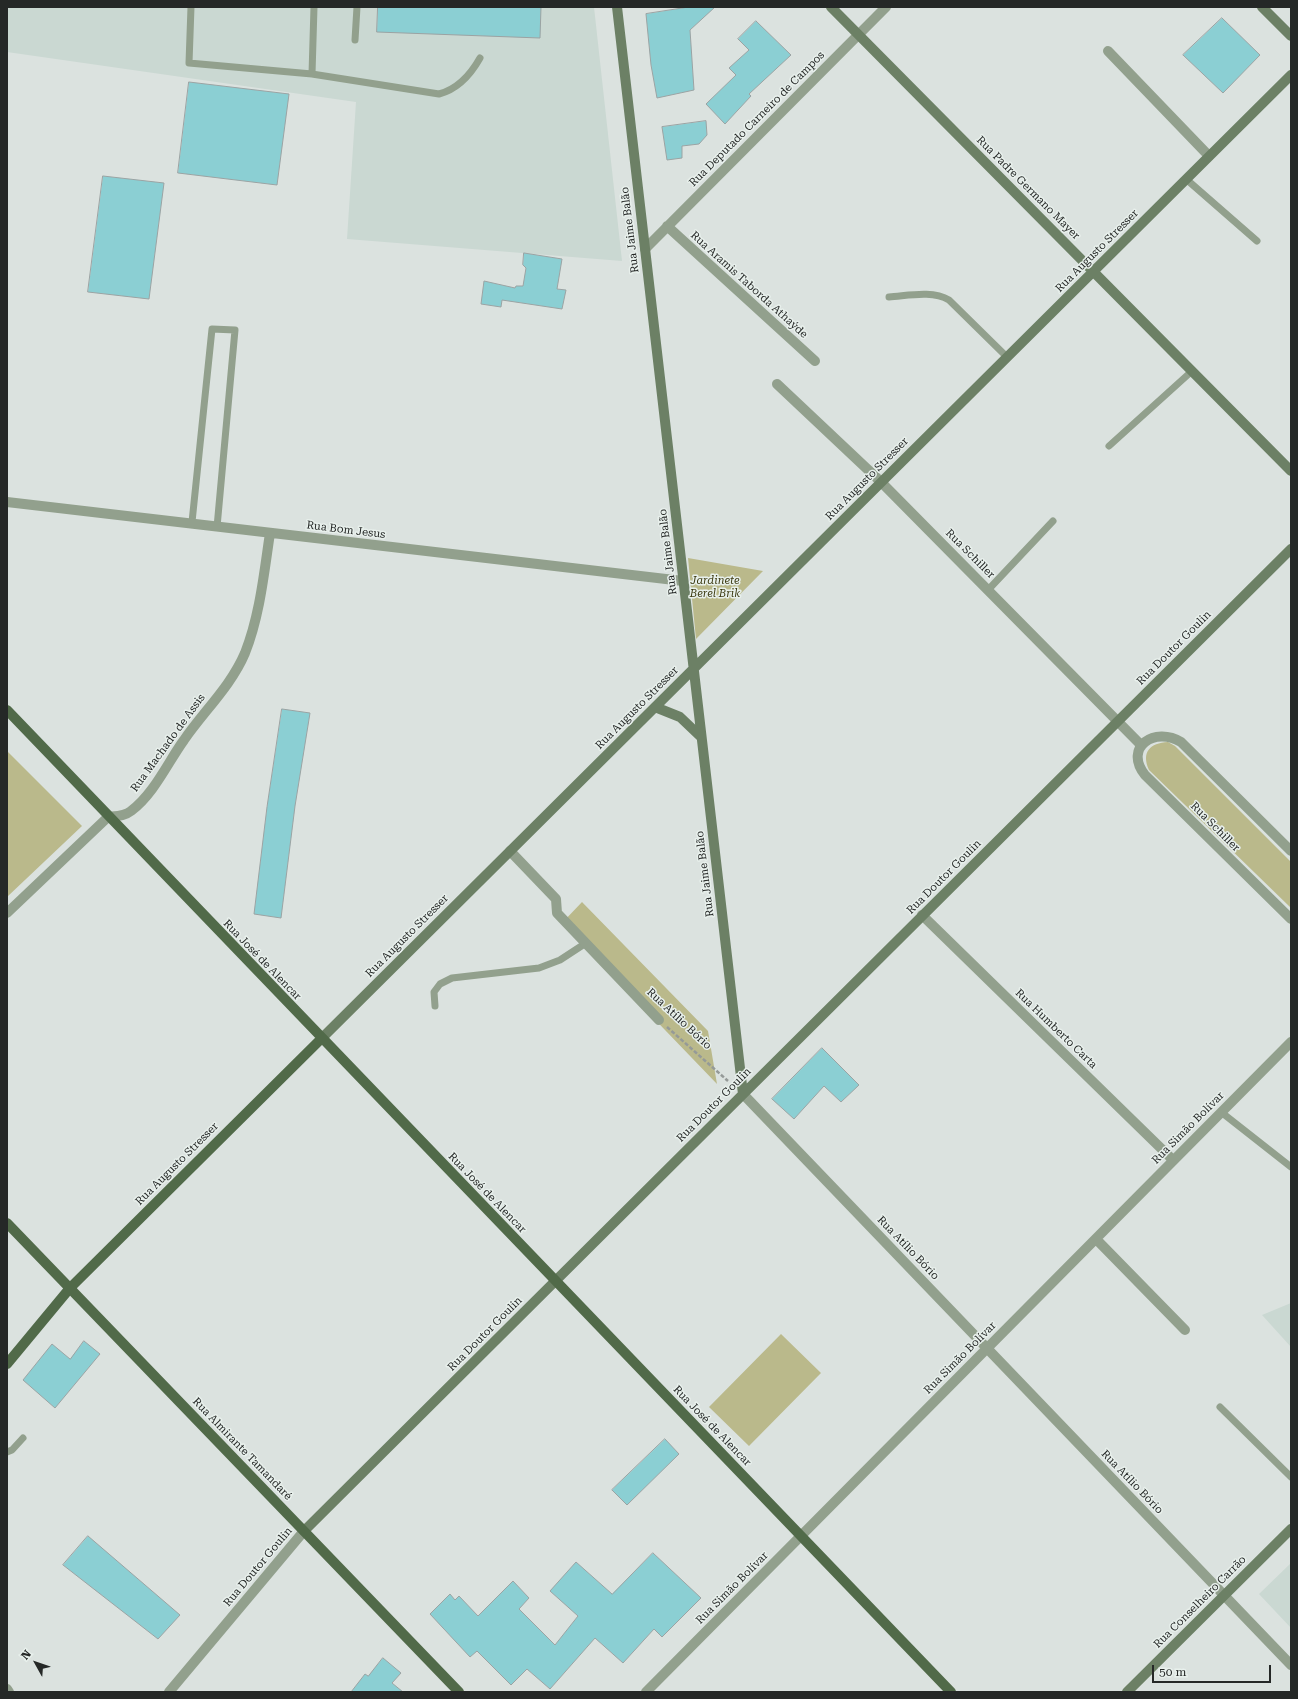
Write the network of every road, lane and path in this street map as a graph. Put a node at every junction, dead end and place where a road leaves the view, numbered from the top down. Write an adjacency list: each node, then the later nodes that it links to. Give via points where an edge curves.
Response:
1 (191, 7): 13 (lane, via 189,63)
2 (314, 7): 13 (lane)
3 (357, 7): 10 (lane)
4 (617, 7): 19 (street, Rua Jaime Balão)
5 (832, 7): 8 (street, Rua Padre Germano Mayer)
6 (886, 7): 8 (street, Rua Deputado Carneiro de Campos)
7 (1262, 7): 9 (street)
8 (859, 35): 17 (street, Rua Deputado Carneiro de Campos); 20 (street, Rua Padre Germano Mayer)
9 (1291, 36)
10 (355, 40)
11 (1108, 51): 15 (street)
12 (480, 58): 13 (lane, via 460,84 450,91 439,94)
13 (312, 74)
14 (1291, 75): 15 (street, Rua Augusto Stresser)
15 (1209, 156): 16 (street, Rua Augusto Stresser)
16 (1186, 179): 18 (lane); 20 (street, Rua Augusto Stresser)
17 (667, 226): 19 (street, Rua Deputado Carneiro de Campos); 23 (street, Rua Aramis Taborda Athaýde)
18 (1257, 241)
19 (645, 249): 35 (street, Rua Jaime Balão)
20 (1093, 271): 22 (street, Rua Augusto Stresser); 24 (street, Rua Padre Germano Mayer)
21 (889, 297): 22 (lane, via 934,294 942,296)
22 (1007, 357): 28 (street, Rua Augusto Stresser)
23 (815, 361)
24 (1192, 371): 26 (lane); 27 (street, Rua Padre Germano Mayer)
25 (777, 384): 28 (street, Rua Schiller)
26 (1109, 446)
27 (1291, 471)
28 (881, 482): 36 (street, Rua Schiller); 37 (street, Rua Augusto Stresser)
29 (7, 502): 30 (street, Rua Bom Jesus)
30 (192, 522): 32 (street, Rua Bom Jesus); 32 (lane, via 212,329 235,330)
31 (1053, 522): 36 (lane)
32 (217, 527): 33 (street, Rua Bom Jesus)
33 (270, 533): 35 (street, Rua Bom Jesus); 43 (street, Rua Machado de Assis, via 257,607 238,668 184,739 150,790 132,810 124,815)
34 (1291, 549): 40 (street, Rua Doutor Goulin)
35 (683, 582): 37 (street, Rua Jaime Balão)
36 (988, 590): 40 (street, Rua Schiller)
37 (693, 669): 38 (street, Rua Augusto Stresser); 41 (street, Rua Jaime Balão)
38 (655, 707): 41 (street, via 680,717); 44 (street, Rua Augusto Stresser)
39 (7, 710): 43 (main road, Rua José de Alencar)
40 (1118, 721): 42 (street, Rua Schiller); 47 (street, Rua Doutor Goulin)
41 (702, 737): 54 (street, Rua Jaime Balão)
42 (1141, 745): 45 (street, via 1158,736 1174,738 1181,742); 48 (street, Rua Schiller, via 1137,762 1145,775)
43 (108, 817): 46 (street); 52 (main road, Rua José de Alencar)
44 (510, 851): 49 (street, Rua Atílio Bório, via 556,899 557,913); 52 (street, Rua Augusto Stresser)
45 (1291, 851)
46 (7, 913)
47 (922, 915): 54 (street, Rua Doutor Goulin); 56 (street, Rua Humberto Carta)
48 (1291, 919)
49 (586, 943): 50 (lane, via 560,960 539,968 452,978 440,984 434,992); 51 (street, Rua Atílio Bório)
50 (435, 1006)
51 (660, 1020): 54 (path, Rua Atílio Bório)
52 (322, 1038): 60 (main road, Rua José de Alencar); 61 (main road, Rua Augusto Stresser)
53 (1291, 1042): 55 (street, Rua Simão Bolívar)
54 (743, 1094): 60 (street, Rua Doutor Goulin); 63 (street, Rua Atílio Bório)
55 (1221, 1112): 56 (street, Rua Simão Bolívar); 57 (lane)
56 (1174, 1160): 59 (street, Rua Simão Bolívar)
57 (1291, 1167)
58 (7, 1223): 61 (main road, Rua Almirante Tamandaré)
59 (1096, 1239): 62 (street); 63 (street, Rua Simão Bolívar)
60 (555, 1281): 70 (street, Rua Doutor Goulin); 71 (main road, Rua José de Alencar)
61 (70, 1288): 64 (main road, Rua Augusto Stresser); 70 (main road, Rua Almirante Tamandaré)
62 (1185, 1330)
63 (987, 1348): 71 (street, Rua Simão Bolívar); 72 (street, Rua Atílio Bório)
64 (7, 1364)
65 (1220, 1407): 68 (lane)
66 (23, 1438): 67 (lane)
67 (7, 1452)
68 (1291, 1476)
69 (1291, 1529): 72 (street, Rua Conselheiro Carrão)
70 (304, 1531): 76 (street, Rua Doutor Goulin); 77 (main road, Rua Almirante Tamandaré)
71 (801, 1536): 78 (street, Rua Simão Bolívar); 79 (main road, Rua José de Alencar)
72 (1224, 1595): 73 (street, Rua Atílio Bório); 80 (street, Rua Conselheiro Carrão)
73 (1291, 1665)
74 (7, 1689): 75 (street)
75 (8, 1692)
76 (170, 1692)
77 (460, 1692)
78 (646, 1692)
79 (951, 1692)
80 (1127, 1692)

